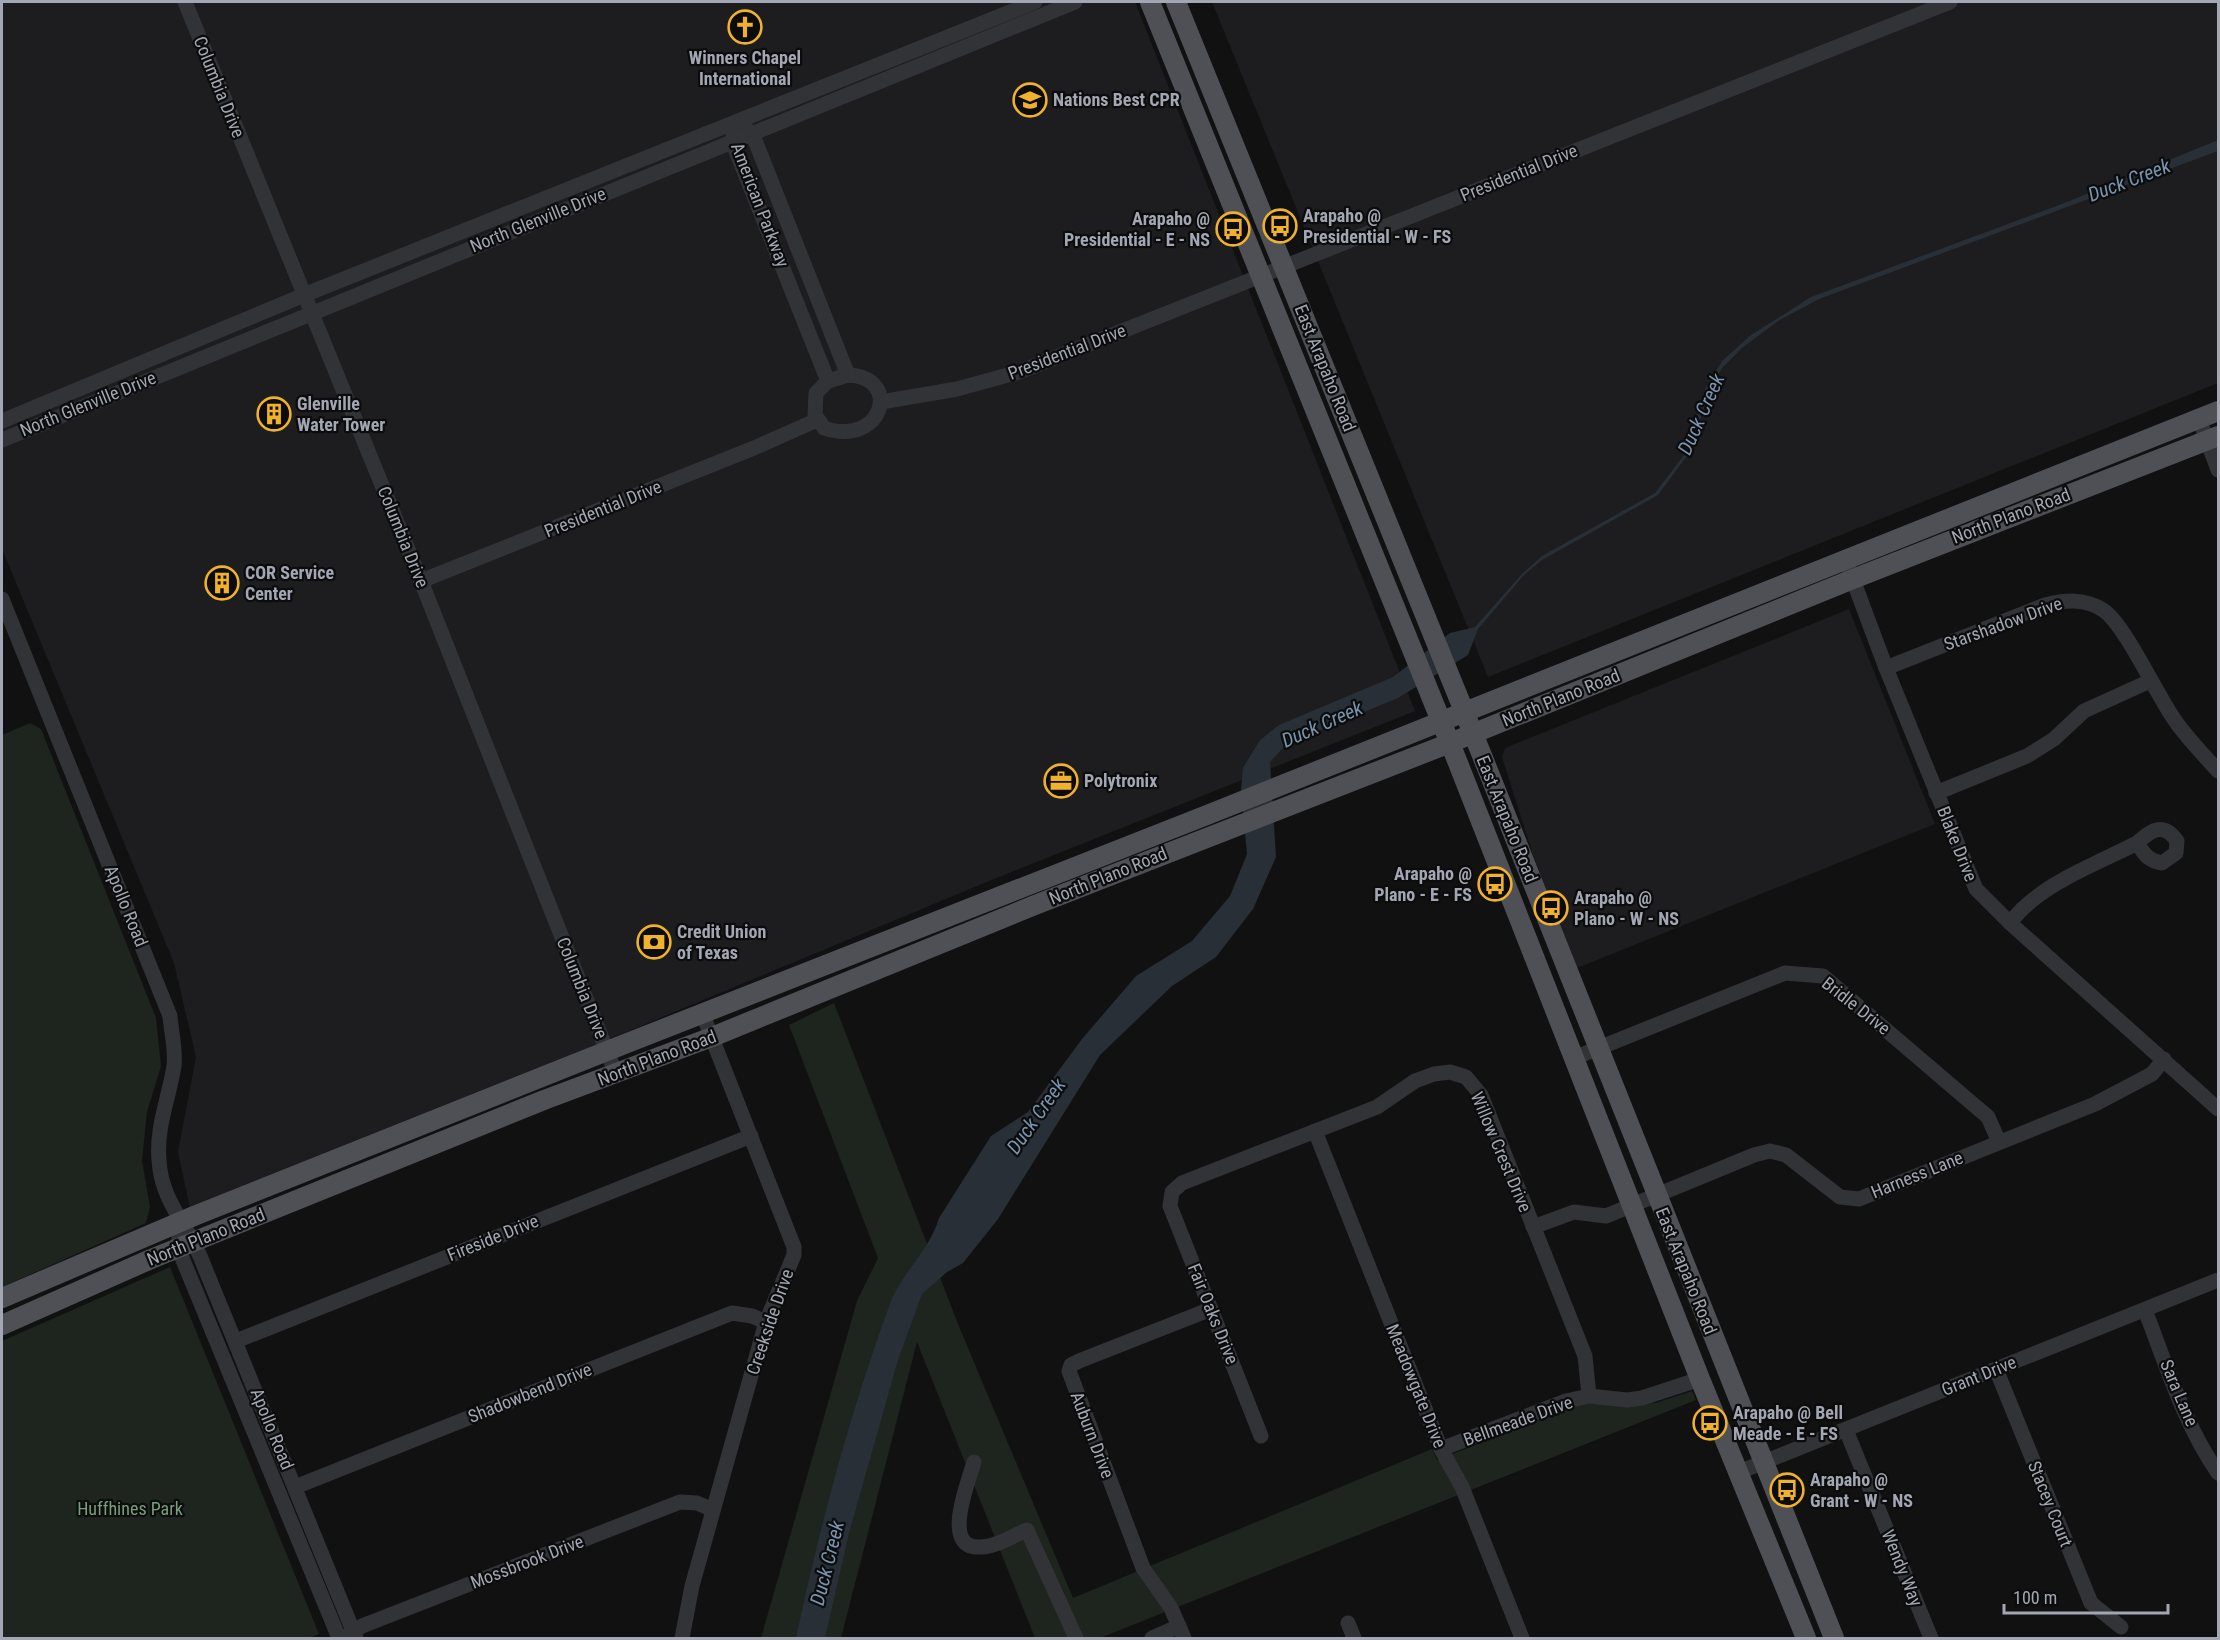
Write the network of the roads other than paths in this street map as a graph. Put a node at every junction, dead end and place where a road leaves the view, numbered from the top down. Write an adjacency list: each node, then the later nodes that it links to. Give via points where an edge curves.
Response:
1 (184, 2): 18 (street, Columbia Drive)
2 (1035, 2): 7 (street, North Glenville Drive)
3 (1075, 2): 8 (street, North Glenville Drive)
4 (1150, 2): 9 (main road, East Arapaho Road)
5 (1176, 2): 10 (main road, East Arapaho Road)
6 (1950, 2): 16 (street, Presidential Drive)
7 (926, 45): 8 (street); 11 (street, North Glenville Drive)
8 (933, 60): 12 (street, North Glenville Drive)
9 (1178, 71): 10 (main road, via 1189,79 1201,98); 17 (main road, East Arapaho Road)
10 (1222, 114): 16 (main road, East Arapaho Road)
11 (736, 122): 12 (street, American Parkway); 13 (street, American Parkway); 18 (street, North Glenville Drive)
12 (752, 133): 13 (street, North Glenville Drive); 14 (street, American Parkway)
13 (732, 141): 15 (street, American Parkway); 21 (street, North Glenville Drive)
14 (791, 238): 15 (street); 19 (street, American Parkway)
15 (775, 245): 20 (street, American Parkway)
16 (1284, 266): 17 (street, Presidential Drive); 41 (main road, East Arapaho Road)
17 (1261, 276): 26 (street, Presidential Drive, via 1019,372 957,389); 42 (main road, East Arapaho Road)
18 (304, 295): 21 (street, Columbia Drive); 23 (street, North Glenville Drive)
19 (817, 302): 20 (street); 22 (street, American Parkway)
20 (800, 309): 24 (street, American Parkway)
21 (312, 312): 25 (street, North Glenville Drive); 37 (street, Columbia Drive)
22 (848, 375): 24 (street); 26 (street, via 873,385)
23 (97, 381): 25 (street); 30 (street, North Glenville Drive)
24 (828, 381): 29 (street, via 816,393)
25 (104, 398): 32 (street, North Glenville Drive)
26 (881, 402): 29 (street, via 876,419 859,428 832,430)
27 (2218, 411): 28 (main road, North Plano Road)
28 (2199, 419): 31 (street); 34 (main road, North Plano Road)
29 (817, 420): 37 (street, Presidential Drive)
30 (2, 421)
31 (2213, 438): 33 (street); 35 (main road, North Plano Road)
32 (2, 440)
33 (2218, 470)
34 (2041, 483): 35 (main road); 36 (main road, North Plano Road)
35 (2048, 501): 36 (main road, North Plano Road)
36 (1849, 570): 39 (street, Blake Drive); 41 (main road, North Plano Road); 43 (main road, North Plano Road)
37 (421, 581): 54 (street, Columbia Drive)
38 (2, 599): 67 (street, Apollo Road, via 170,1016 174,1064 160,1122 159,1161)
39 (1886, 668): 40 (street, Starshadow Drive, via 2045,605 2067,600 2103,609 2118,624); 46 (street, Blake Drive)
40 (2150, 681): 45 (street, Starshadow Drive, via 2176,723); 46 (street, via 2084,711 2055,739 2027,756)
41 (1464, 711): 42 (main road, North Plano Road); 43 (main road, East Arapaho Road)
42 (1440, 720): 44 (main road, East Arapaho Road); 49 (main road, North Plano Road)
43 (1473, 734): 44 (main road, North Plano Road); 53 (main road, East Arapaho Road)
44 (1450, 743): 50 (main road, North Plano Road); 55 (main road, East Arapaho Road)
45 (2218, 771)
46 (1936, 793): 48 (street, Blake Drive, via 1976,890)
47 (2138, 843): 48 (street, via 2044,892 2021,908)
48 (2010, 923): 56 (street, Blake Drive)
49 (825, 965): 50 (main road); 51 (main road, North Plano Road)
50 (834, 987): 52 (main road, North Plano Road)
51 (703, 1015): 52 (street, Creekside Drive); 54 (main road, North Plano Road)
52 (712, 1037): 57 (main road, North Plano Road); 60 (street, Creekside Drive)
53 (1598, 1048): 55 (street, Bridle Drive); 61 (street, Bridle Drive, via 1785,973 1822,976 1988,1117); 65 (main road, East Arapaho Road)
54 (607, 1051): 57 (street, Columbia Drive); 62 (main road, North Plano Road)
55 (1574, 1058): 66 (main road, East Arapaho Road)
56 (2164, 1059): 58 (street, Blake Drive); 61 (street, Harness Lane, via 2152,1074 2134,1086)
57 (616, 1074): 63 (main road, North Plano Road)
58 (2218, 1109)
59 (1315, 1131): 64 (street, Willow Crest Drive, via 1182,1183); 68 (street, Willow Crest Drive, via 1377,1107 1415,1081 1434,1074 1450,1072 1466,1077 1481,1095); 84 (street, Meadowgate Drive)
60 (751, 1136): 75 (street, Creekside Drive, via 794,1247); 78 (street, Fireside Drive)
61 (1999, 1142): 65 (street, Harness Lane, via 1859,1199 1840,1197 1786,1155 1770,1151)
62 (373, 1146): 63 (main road); 67 (main road, North Plano Road)
63 (380, 1167): 69 (main road, North Plano Road)
64 (1172, 1192): 73 (street, Fair Oaks Drive, via 1170,1206)
65 (1656, 1195): 66 (street, Harness Lane); 71 (main road, East Arapaho Road)
66 (1633, 1204): 68 (street, Harness Lane, via 1606,1216 1574,1212); 76 (main road, East Arapaho Road)
67 (179, 1223): 69 (street, Apollo Road); 72 (main road, North Plano Road)
68 (1533, 1227): 81 (street, Willow Crest Drive, via 1585,1356)
69 (186, 1245): 77 (main road, North Plano Road); 78 (street, Apollo Road); 94 (street, Apollo Road)
70 (2218, 1280): 74 (street, Grant Drive)
71 (1694, 1290): 76 (main road); 86 (main road, East Arapaho Road)
72 (2, 1298)
73 (1211, 1309): 83 (street, Fair Oaks Drive); 93 (street, Auburn Drive, via 1079,1361 1069,1371 1143,1568 1171,1608)
74 (2145, 1310): 79 (street, Grant Drive); 88 (street, Sara Lane, via 2186,1413)
75 (766, 1322): 89 (street, Shadowbend Drive, via 732,1313); 90 (street, Creekside Drive)
76 (1678, 1322): 80 (main road, East Arapaho Road)
77 (2, 1325)
78 (236, 1341): 89 (street, Apollo Road)
79 (1996, 1369): 82 (street, Grant Drive); 92 (street, Stacey Court, via 2091,1603)
80 (1700, 1379): 81 (street, Bellmeade Drive, via 1642,1398); 87 (main road, East Arapaho Road)
81 (1589, 1396): 84 (street, Bellmeade Drive, via 1566,1401)
82 (1846, 1430): 86 (street, Grant Drive); 102 (street, Wendy Way)
83 (1261, 1436)
84 (1441, 1449): 99 (street, Meadowgate Drive, via 1462,1487)
85 (974, 1462): 96 (street, via 957,1522 961,1537 978,1548 1027,1530)
86 (1764, 1462): 87 (street, Grant Drive); 101 (main road, East Arapaho Road)
87 (1739, 1472): 100 (main road, East Arapaho Road)
88 (2218, 1473)
89 (295, 1487): 94 (street, Apollo Road)
90 (713, 1510): 94 (street, Mossbrook Drive, via 697,1503 680,1502); 95 (street, Creekside Drive)
91 (1348, 1623): 98 (street)
92 (2121, 1627)
93 (1181, 1632): 97 (street)
94 (348, 1637)
95 (682, 1638)
96 (1076, 1638)
97 (1152, 1638)
98 (1354, 1638)
99 (1522, 1638)
100 (1806, 1638)
101 (1834, 1638)
102 (1931, 1638)

